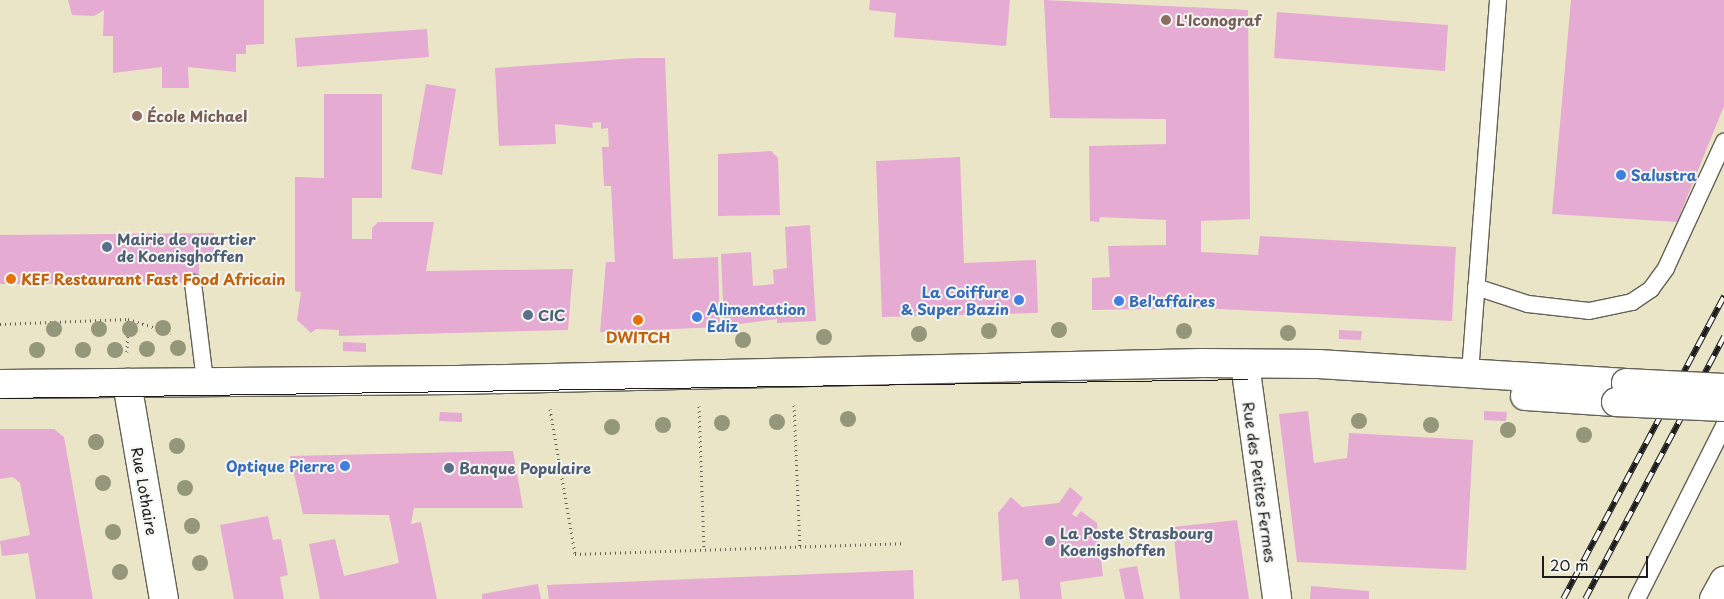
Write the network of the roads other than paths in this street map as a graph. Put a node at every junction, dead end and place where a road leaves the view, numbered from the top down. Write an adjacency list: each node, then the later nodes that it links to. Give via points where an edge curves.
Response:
1 (1498, 0): 4 (lane)
2 (1724, 142): 4 (lane, via 1666,268 1651,289 1632,302 1589,311 1528,304)
3 (193, 283): 7 (lane)
4 (1476, 287): 6 (lane)
5 (1246, 372): 6 (main road); 7 (main road, via 793,370 544,378); 11 (main road); 16 (main road, Rue des Petites Fermes)
6 (1470, 373): 11 (main road)
7 (205, 381): 8 (main road)
8 (126, 383): 9 (main road); 15 (main road, Rue Lothaire)
9 (0, 384)
10 (1724, 388): 11 (main road, bridge)
11 (1621, 393): 12 (main road, bridge)
12 (1724, 407)
13 (1724, 426): 17 (lane)
14 (1724, 581): 18 (main road)
15 (164, 599)
16 (1277, 599)
17 (1637, 599)
18 (1714, 599)

